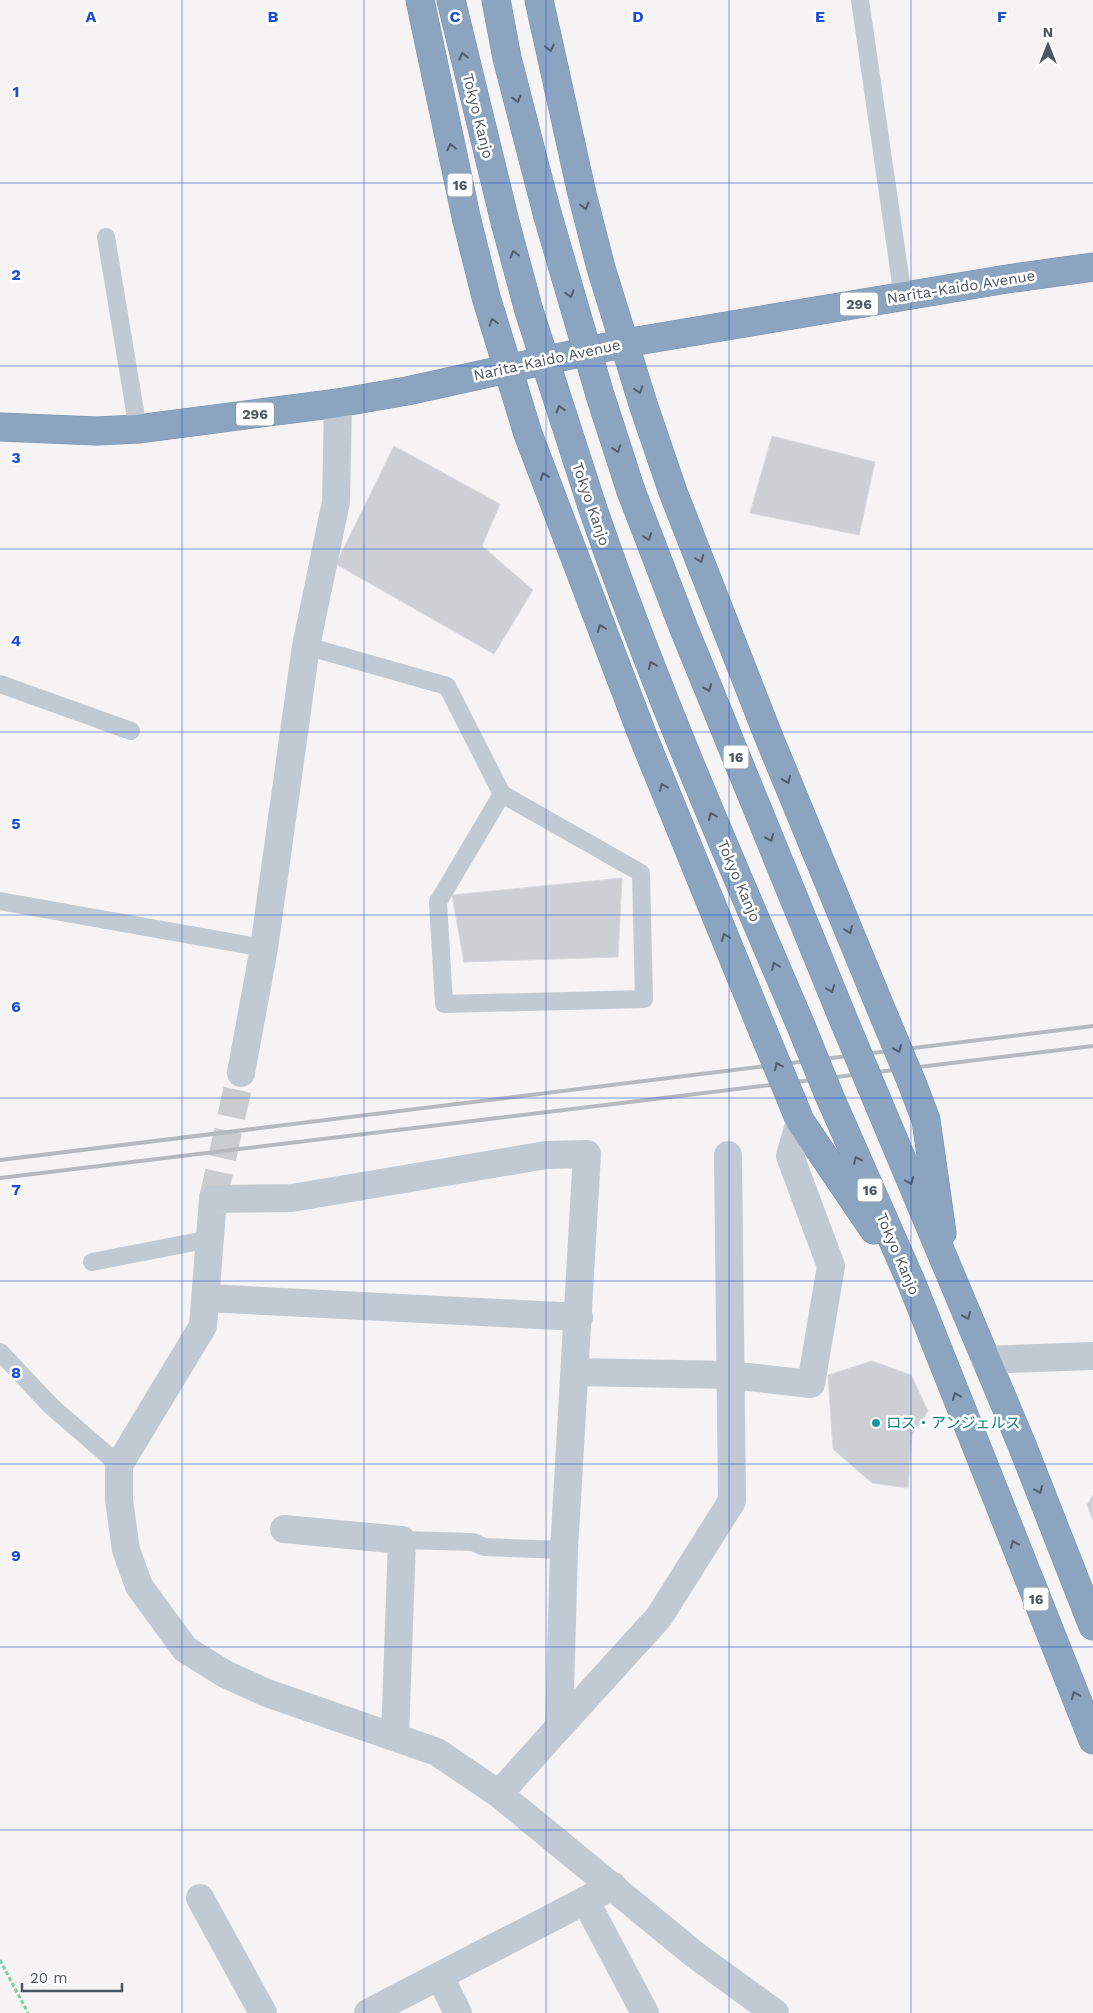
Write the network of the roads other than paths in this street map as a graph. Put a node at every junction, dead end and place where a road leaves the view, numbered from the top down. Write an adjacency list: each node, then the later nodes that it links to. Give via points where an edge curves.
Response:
1 (420, 0): 10 (highway, 16, one-way to 1, via 467,221)
2 (451, 0): 26 (highway, Tokyo Kanjo / 16, one-way to 2, bridge, via 722,843 614,569 529,310)
3 (496, 0): 25 (highway, 16, one-way to 25, bridge, via 507,58 547,213 631,491 681,621)
4 (539, 0): 9 (highway, one-way to 9, via 582,194)
5 (860, 0): 8 (lane)
6 (106, 237): 13 (lane)
7 (1093, 267): 8 (highway, Narita-Kaido Avenue / 296)
8 (903, 297): 9 (highway, Narita-Kaido Avenue / 296)
9 (625, 343): 10 (highway, Narita-Kaido Avenue / 296); 25 (highway, one-way to 25, bridge, via 674,492 768,735 926,1120)
10 (507, 368): 11 (highway, Narita-Kaido Avenue / 296); 21 (highway, one-way to 10, bridge, via 644,739 560,522)
11 (338, 403): 13 (highway, Narita-Kaido Avenue / 296); 14 (street, via 336,502)
12 (0, 427): 13 (highway, Narita-Kaido Avenue / 296, via 97,432)
13 (138, 429)
14 (306, 646): 17 (lane, via 447,686); 19 (street)
15 (0, 684): 16 (lane)
16 (131, 731)
17 (502, 794): 17 (lane, via 641,873 644,999 444,1004 438,902)
18 (0, 902): 19 (lane)
19 (264, 948): 20 (street)
20 (241, 1073)
21 (796, 1111): 26 (highway); 33 (street, via 790,1156 831,1266 811,1384)
22 (728, 1155): 33 (street)
23 (210, 1239): 24 (lane); 27 (street); 28 (street, via 213,1199 292,1198 546,1155 587,1154)
24 (92, 1262)
25 (948, 1272): 31 (highway, 16, one-way to 31)
26 (912, 1284): 41 (highway, Tokyo Kanjo / 16, one-way to 26)
27 (206, 1298): 28 (street); 34 (street, via 203,1326)
28 (578, 1317): 32 (street)
29 (0, 1352): 34 (lane, via 50,1406)
30 (1093, 1356): 31 (street)
31 (985, 1360): 38 (highway, 16, one-way to 38)
32 (575, 1372): 33 (street); 37 (street)
33 (730, 1375): 39 (street, via 732,1501 659,1616)
34 (119, 1465): 40 (street, via 119,1500 126,1550 139,1586 186,1649 224,1674 267,1693)
35 (284, 1529): 36 (street)
36 (402, 1540): 37 (lane); 40 (street)
37 (564, 1550): 39 (street)
38 (1093, 1626)
39 (559, 1727): 42 (street)
40 (395, 1737): 42 (street, via 437,1752)
41 (1093, 1740)
42 (499, 1794): 43 (street)
43 (613, 1886): 45 (street); 51 (street, via 694,1954)
44 (200, 1898): 47 (street)
45 (585, 1900): 46 (street); 50 (street)
46 (440, 1977): 48 (street); 49 (street)
47 (263, 2013)
48 (368, 2013)
49 (458, 2013)
50 (645, 2013)
51 (775, 2013)

